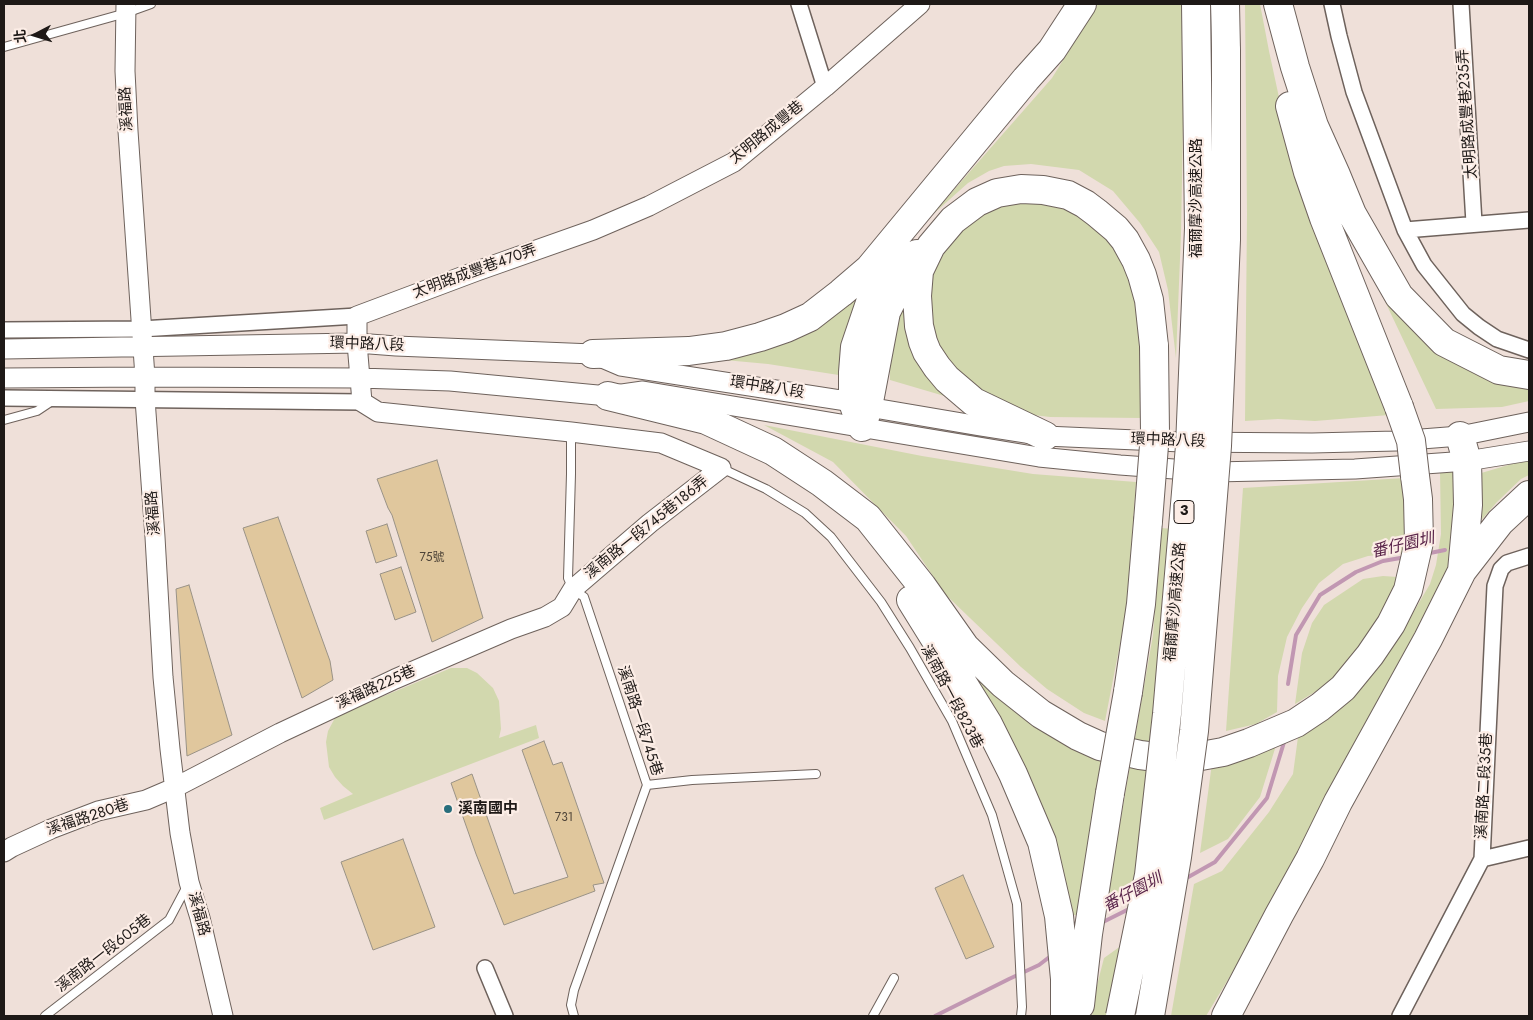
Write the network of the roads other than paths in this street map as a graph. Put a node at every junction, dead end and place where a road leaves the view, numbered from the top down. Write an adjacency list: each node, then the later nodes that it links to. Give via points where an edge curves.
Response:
1 (151, 4): 11 (lane)
2 (799, 4): 13 (street)
3 (920, 4): 13 (street, 太明路成豐巷)
4 (1082, 4): 15 (highway, via 1052,50)
5 (1196, 4): 66 (highway, 福爾摩沙高速公路 / 3, bridge, via 1199,228 1190,446 1167,714 1149,875)
6 (1225, 4): 67 (highway, 福爾摩沙高速公路 / 3, bridge, via 1226,240 1217,446 1194,731)
7 (1264, 4): 44 (highway, bridge, via 1308,172 1411,441 1418,499 1419,542 1408,590 1391,624 1343,688 1296,723 1222,752 1179,760 1100,746 1041,714 1002,684 965,647 868,518)
8 (1278, 4): 27 (highway, via 1314,126 1352,214 1399,296 1444,342 1499,370)
9 (1332, 4): 19 (street, via 1354,92)
10 (1461, 4): 17 (street, 太明路成豐巷235弄)
11 (126, 8): 12 (lane); 22 (street, 溪福路, via 124,71)
12 (4, 48)
13 (825, 87): 18 (street, 太明路成豐巷, via 734,162 649,206)
14 (977, 202): 36 (highway, via 957,207 933,228 909,266 886,312); 40 (highway, via 953,220 931,246 919,271 917,296 923,342 947,379 974,402); 65 (highway, bridge, via 997,193 1021,189 1068,195 1097,213 1125,240 1139,267 1149,300 1154,346 1155,433 1141,604 1089,929)
15 (916, 211): 26 (highway, via 869,269 810,317 786,328 726,346 689,351); 36 (highway, via 874,291 856,348 853,372)
16 (1529, 220): 17 (street)
17 (1474, 223): 19 (street)
18 (593, 230): 20 (street, 太明路成豐巷470弄)
19 (1404, 230): 25 (street, via 1424,264 1463,314 1497,338)
20 (357, 316): 22 (street, 環中路八段); 23 (street)
21 (4, 330): 22 (street, 環中路八段)
22 (142, 338): 23 (street, 環中路八段); 24 (street, 環中路八段); 28 (street, 溪福路)
23 (357, 343): 26 (street, 環中路八段); 30 (street)
24 (4, 349)
25 (1529, 350)
26 (592, 354): 36 (street, 環中路八段, via 621,366)
27 (1529, 375)
28 (145, 377): 29 (street, 環中路八段); 30 (street, 環中路八段); 34 (street, 溪福路)
29 (4, 378)
30 (359, 378): 31 (street, 環中路八段, via 450,381); 35 (street)
31 (608, 396): 36 (street, 環中路八段, via 643,391); 44 (highway, via 706,420 773,452)
32 (4, 398): 33 (street)
33 (55, 398): 34 (street); 37 (lane, via 37,411)
34 (145, 400): 35 (street); 51 (street, 溪福路, via 163,677)
35 (362, 402): 39 (street, via 378,412)
36 (861, 412): 40 (street, 環中路八段); 41 (street, 環中路八段, via 1039,457 1214,472 1355,469)
37 (4, 420)
38 (1529, 422): 41 (street, 環中路八段)
39 (571, 432): 43 (street, via 661,443); 48 (lane, 溪南路一段745巷, via 568,578)
40 (1045, 436): 41 (street, 環中路八段, via 1182,442 1396,441)
41 (1464, 448): 42 (street, 環中路八段); 47 (highway, via 1468,505)
42 (1529, 451)
43 (721, 468): 48 (street, 溪南路一段745巷186弄); 63 (lane, 溪南路一段823巷, via 766,489 805,513 831,537 881,602 952,721 992,815 1017,904)
44 (822, 483): 64 (highway, via 908,596 988,724 1013,774 1042,842 1059,916 1065,979)
45 (1529, 494): 47 (highway, via 1500,522)
46 (1529, 556): 54 (street, 溪南路二段35巷, via 1507,563 1501,569 1495,586)
47 (1462, 571): 68 (highway)
48 (573, 588): 50 (lane, 溪南路一段745巷, via 584,597); 51 (street, 溪福路225巷, via 562,607 544,617 377,688)
49 (816, 774): 50 (lane)
50 (647, 785): 61 (lane, 溪南路一段745巷, via 574,990 571,1005)
51 (174, 788): 53 (street, 溪福路280巷, via 146,800 98,812 51,829); 55 (street, 溪福路)
52 (1529, 848): 54 (street)
53 (4, 852)
54 (1482, 859): 69 (street, 溪南路二段35巷)
55 (189, 882): 58 (lane, 溪南路一段605巷, via 169,920); 59 (street, 溪福路)
56 (485, 968): 60 (street)
57 (894, 978): 62 (lane)
58 (46, 1016)
59 (223, 1016)
60 (505, 1016)
61 (574, 1016)
62 (873, 1016)
63 (1021, 1016)
64 (1064, 1016)
65 (1079, 1016)
66 (1120, 1016)
67 (1150, 1016)
68 (1226, 1016)
69 (1400, 1016)

